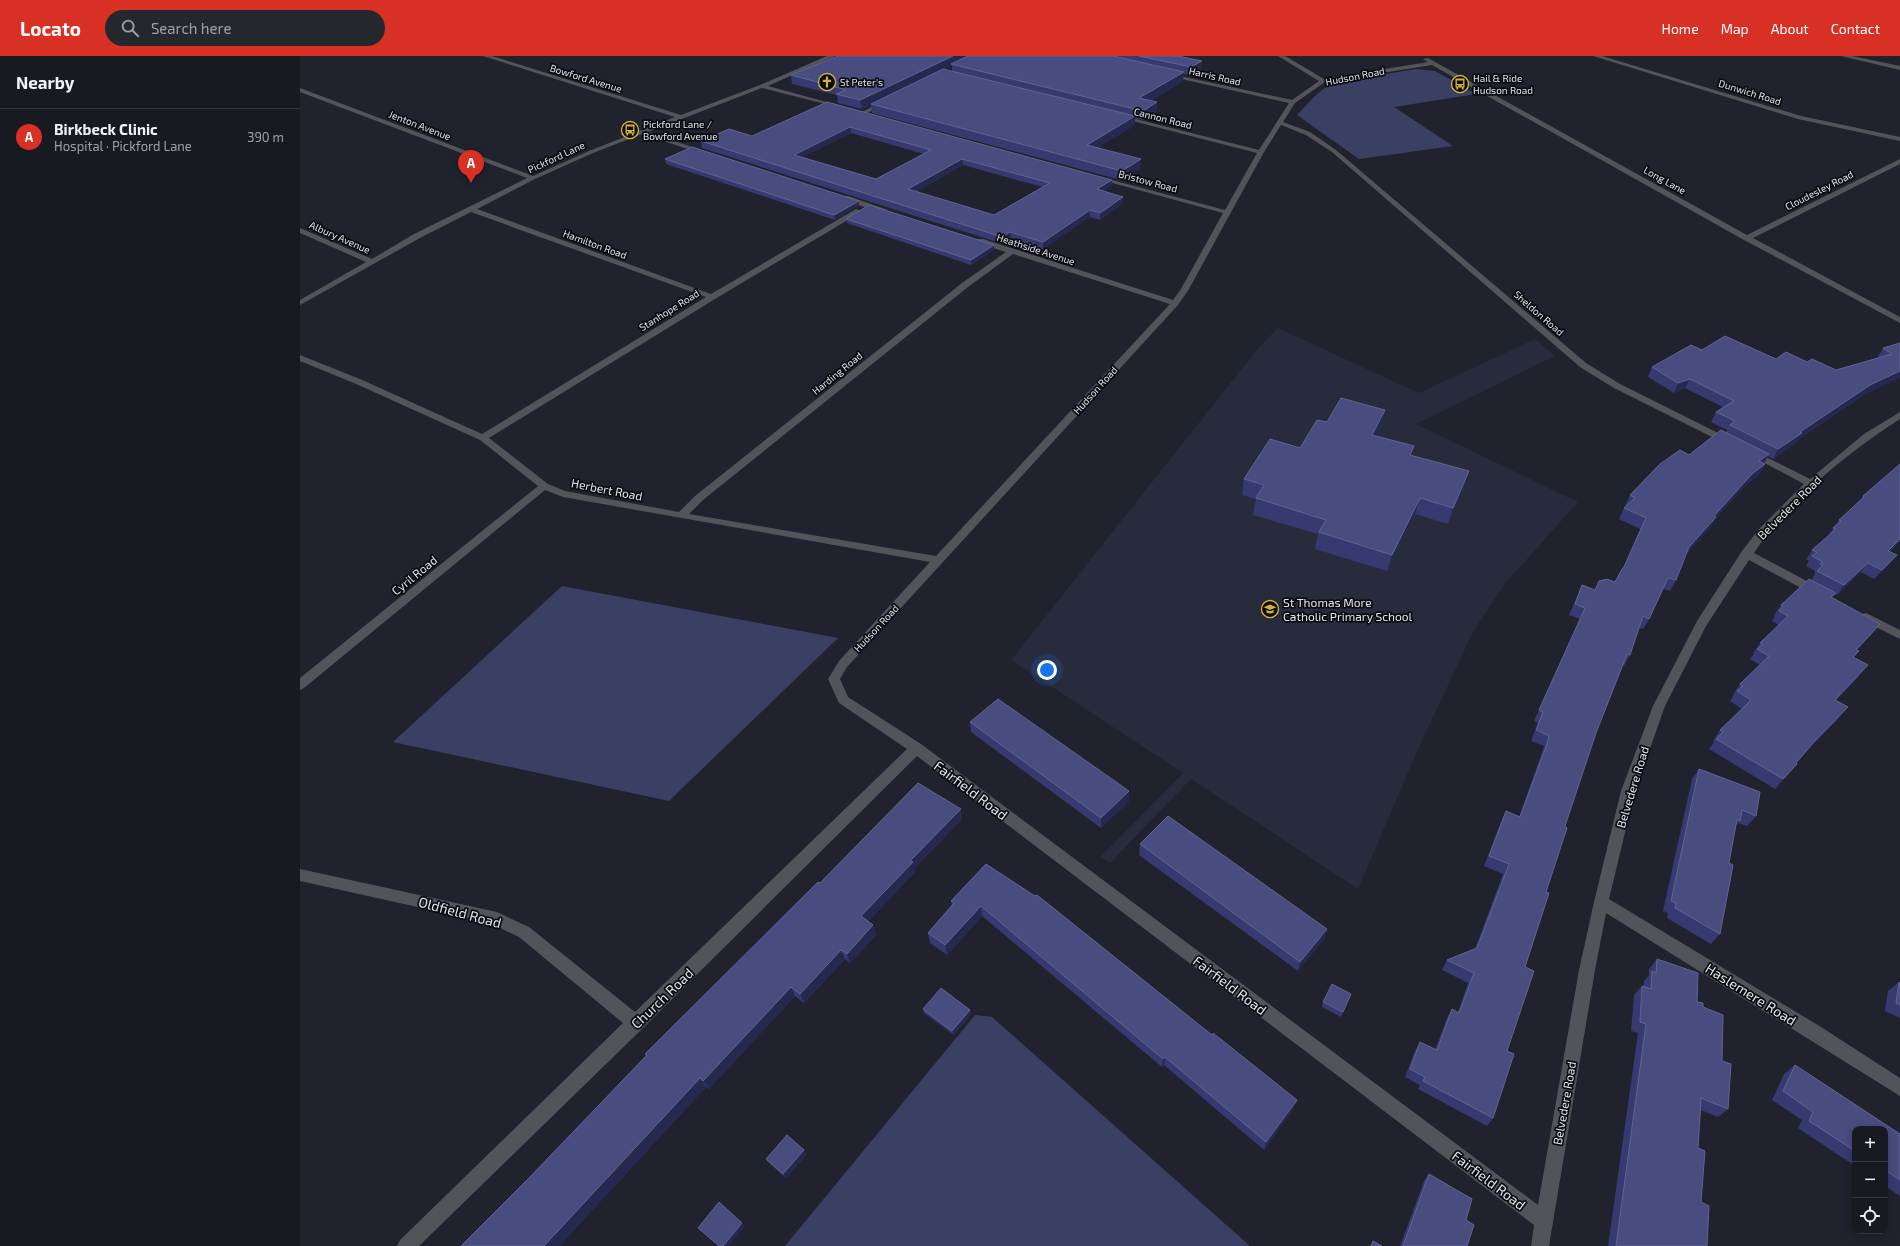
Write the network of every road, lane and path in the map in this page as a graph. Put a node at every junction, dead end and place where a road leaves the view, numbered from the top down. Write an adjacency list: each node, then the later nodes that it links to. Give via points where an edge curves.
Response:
1 (486, 56): 18 (street, Bowford Avenue)
2 (832, 56): 11 (street, Pickford Lane)
3 (1281, 56): 10 (street)
4 (1422, 56): 7 (street, Long Lane)
5 (1596, 56): 21 (street, Dunwich Road, via 1800,118)
6 (1844, 56): 8 (street)
7 (1433, 63): 10 (street, Hudson Road); 33 (street, Long Lane)
8 (1900, 68)
9 (1162, 73): 14 (street, Harris Road)
10 (1323, 81): 14 (street, Hudson Road)
11 (762, 86): 15 (street); 18 (street, Pickford Lane)
12 (300, 90): 26 (street, Jenton Avenue)
13 (890, 100): 15 (street)
14 (1293, 102): 19 (street, Hudson Road)
15 (863, 113): 16 (street)
16 (871, 115)
17 (1114, 116): 22 (street, Cannon Road)
18 (681, 117): 20 (street, Pickford Lane)
19 (1279, 123): 22 (street, Hudson Road); 44 (street, Sheldon Road, via 1305,130 1334,151 1583,365 1617,386)
20 (641, 132): 23 (street); 26 (street, Pickford Lane)
21 (1900, 139)
22 (1261, 152): 30 (street, Hudson Road)
23 (709, 154)
24 (1900, 161): 33 (street, Cloudesley Road)
25 (1090, 176): 30 (street, Bristow Road)
26 (533, 178): 29 (street, Pickford Lane)
27 (838, 196): 28 (street)
28 (869, 205): 31 (street); 37 (street, Stanhope Road)
29 (470, 209): 36 (street, Pickford Lane); 37 (street, Hamilton Road)
30 (1227, 212): 39 (street, Hudson Road)
31 (891, 213)
32 (300, 230): 36 (street, Albury Avenue)
33 (1747, 238): 40 (street, Long Lane)
34 (974, 239): 35 (street, Heathside Avenue)
35 (1012, 252): 39 (street, Heathside Avenue); 46 (street, Harding Road, via 965,285 699,498)
36 (373, 262): 38 (street, Pickford Lane)
37 (712, 297): 43 (street, Stanhope Road)
38 (300, 303)
39 (1175, 303): 48 (street, Hudson Road)
40 (1900, 320)
41 (300, 358): 43 (street, Herbert Road)
42 (1900, 415): 44 (street, Belvedere Road, via 1867,436)
43 (483, 438): 45 (street, Herbert Road)
44 (1811, 483): 47 (street, Belvedere Road, via 1763,531)
45 (544, 486): 46 (street, Herbert Road, via 563,494); 52 (street, Cyril Road)
46 (681, 516): 48 (street, Herbert Road)
47 (1746, 554): 49 (street); 55 (street, Belvedere Road, via 1701,624 1659,706 1628,791)
48 (940, 560): 53 (street, Hudson Road, via 843,664 834,679 843,700)
49 (1830, 598)
50 (1858, 613): 51 (street)
51 (1900, 635)
52 (300, 685)
53 (916, 748): 56 (street, Church Road); 58 (street, Fairfield Road)
54 (300, 874): 56 (street, Oldfield Road, via 492,917 524,932)
55 (1601, 902): 57 (street, Haslemere Road); 58 (street, Belvedere Road)
56 (636, 1023): 59 (street, Church Road)
57 (1900, 1088)
58 (1544, 1221): 60 (street, Belvedere Road)
59 (406, 1246)
60 (1540, 1246)

